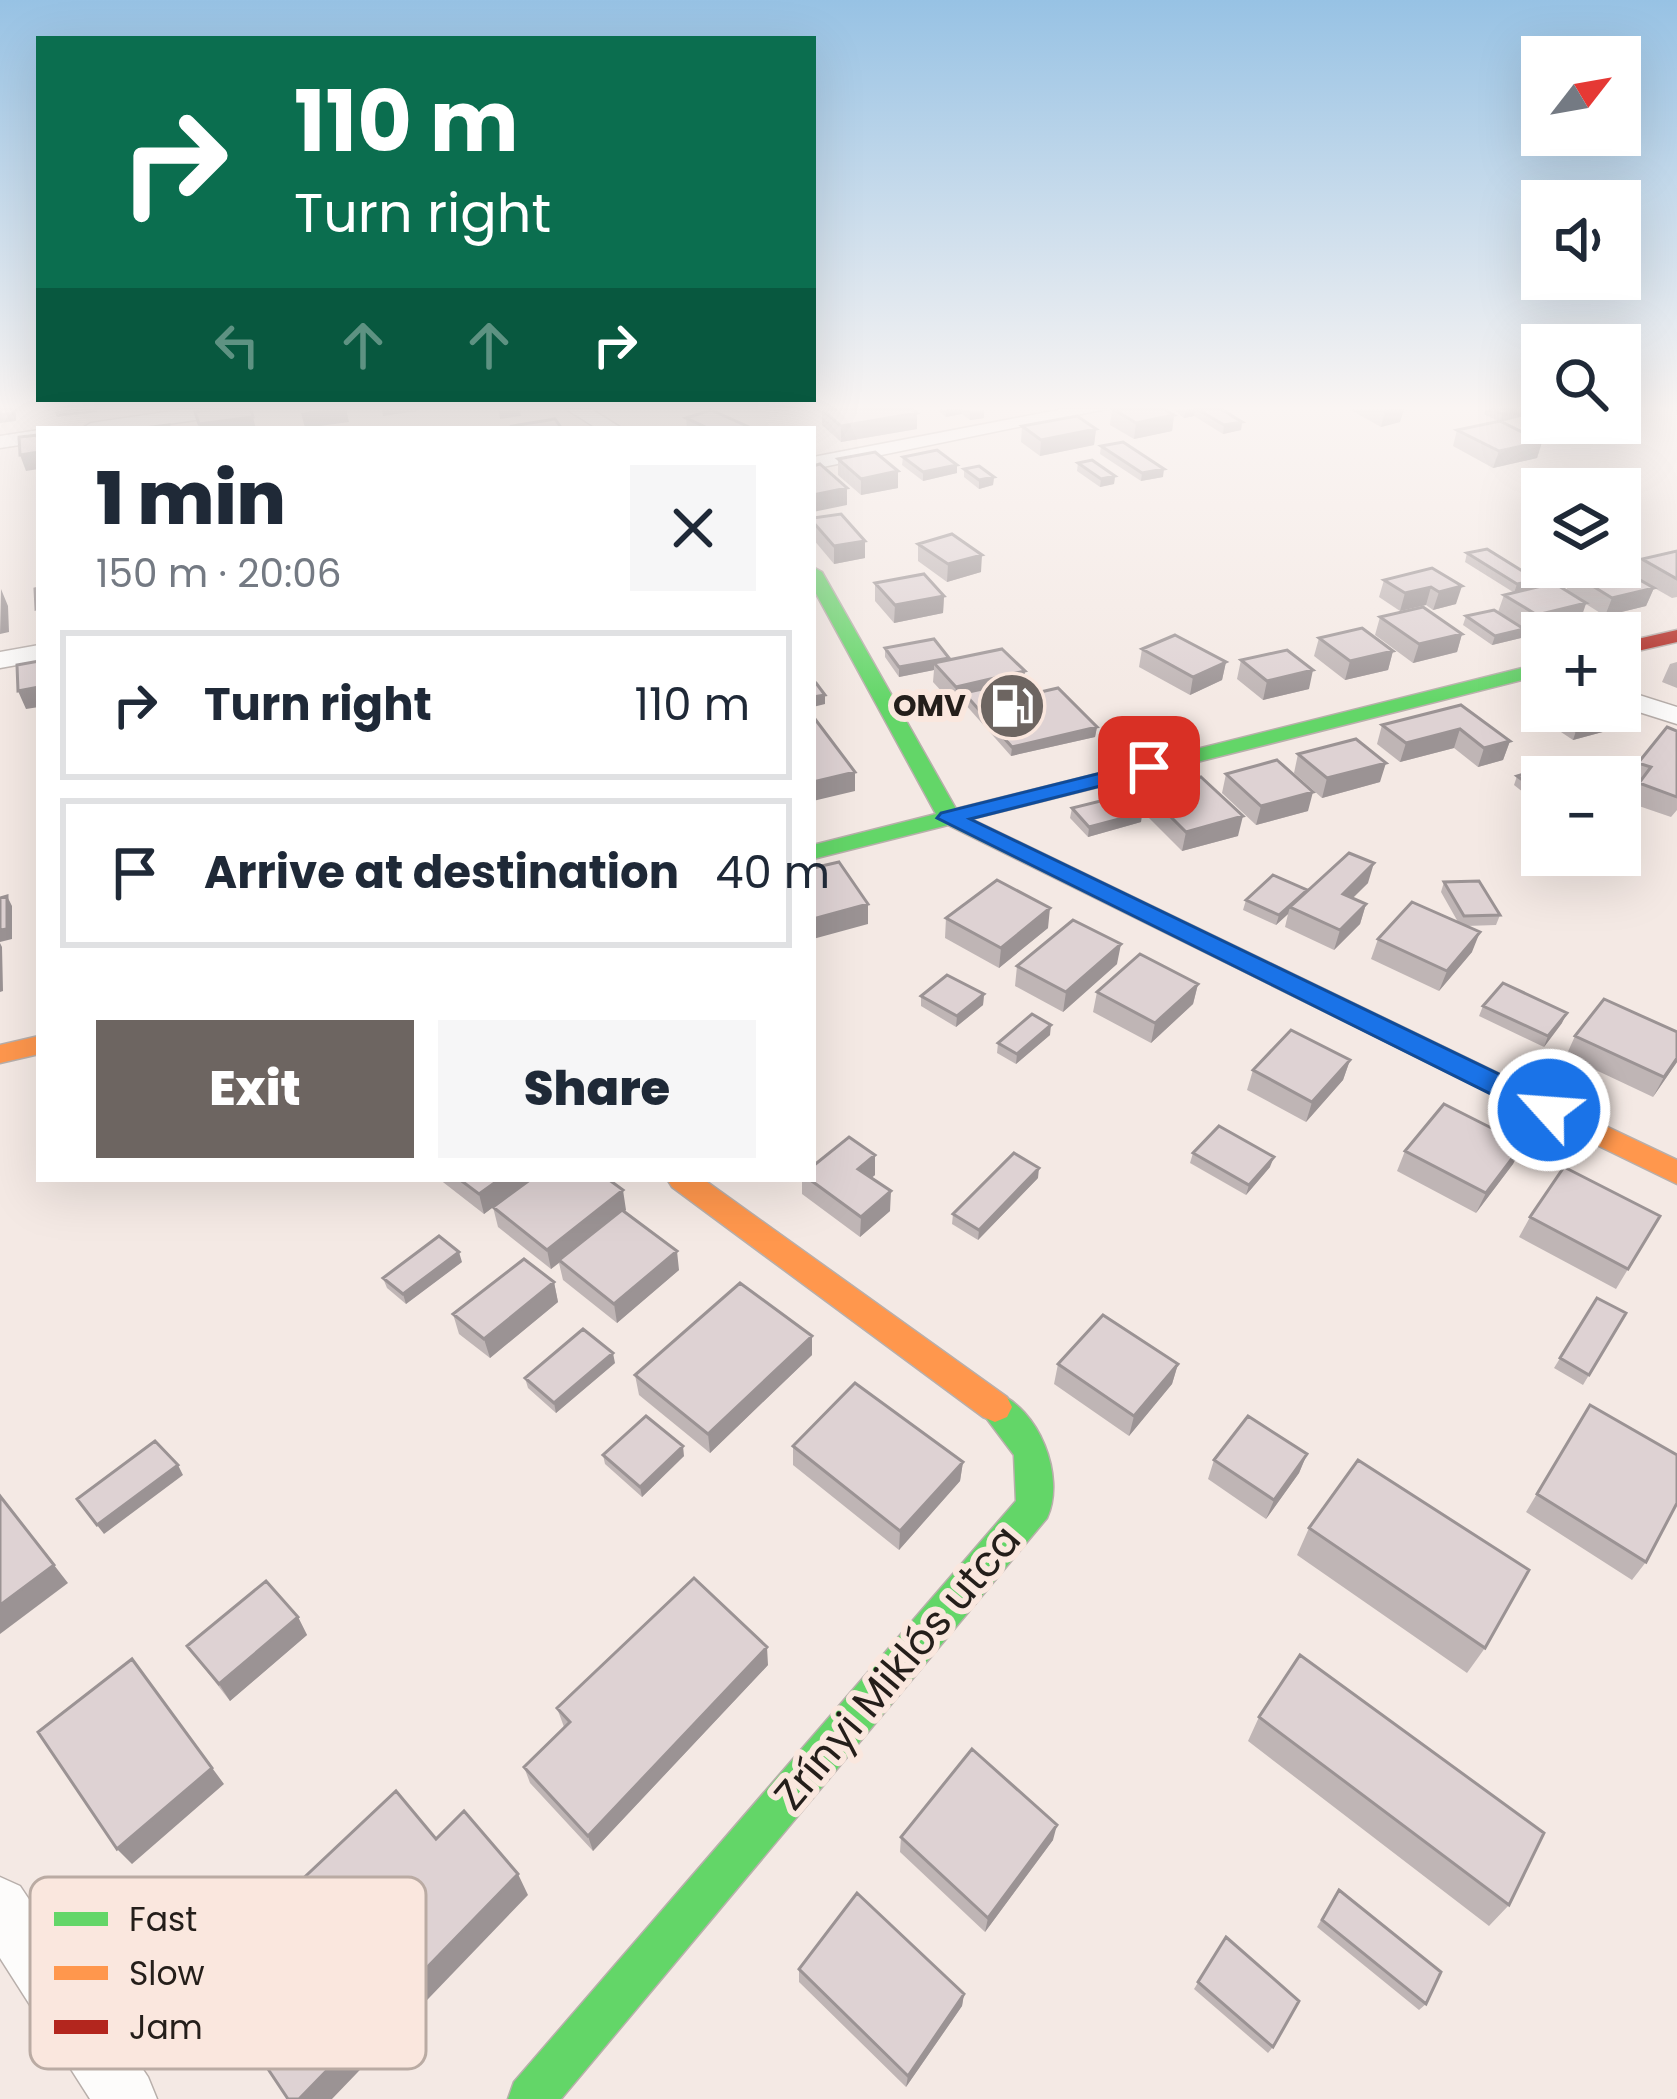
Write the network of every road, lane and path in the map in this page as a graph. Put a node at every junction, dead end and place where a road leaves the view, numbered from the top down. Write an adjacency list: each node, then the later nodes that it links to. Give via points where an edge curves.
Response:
1 (816, 577): 9 (street)
2 (1677, 635): 3 (street)
3 (1641, 644)
4 (36, 654): 5 (street)
5 (0, 660)
6 (1521, 674): 9 (street)
7 (1641, 704): 8 (street)
8 (1677, 716)
9 (949, 818): 10 (street); 13 (street)
10 (816, 851)
11 (36, 1046): 12 (street)
12 (0, 1054)
13 (1677, 1173)
14 (686, 1182): 19 (street, Zrínyi Miklós utca, via 995,1407 1031,1450 1034,1506)
15 (0, 1906): 16 (street)
16 (30, 1952)
17 (106, 2069): 18 (street)
18 (126, 2099)
19 (531, 2099)

